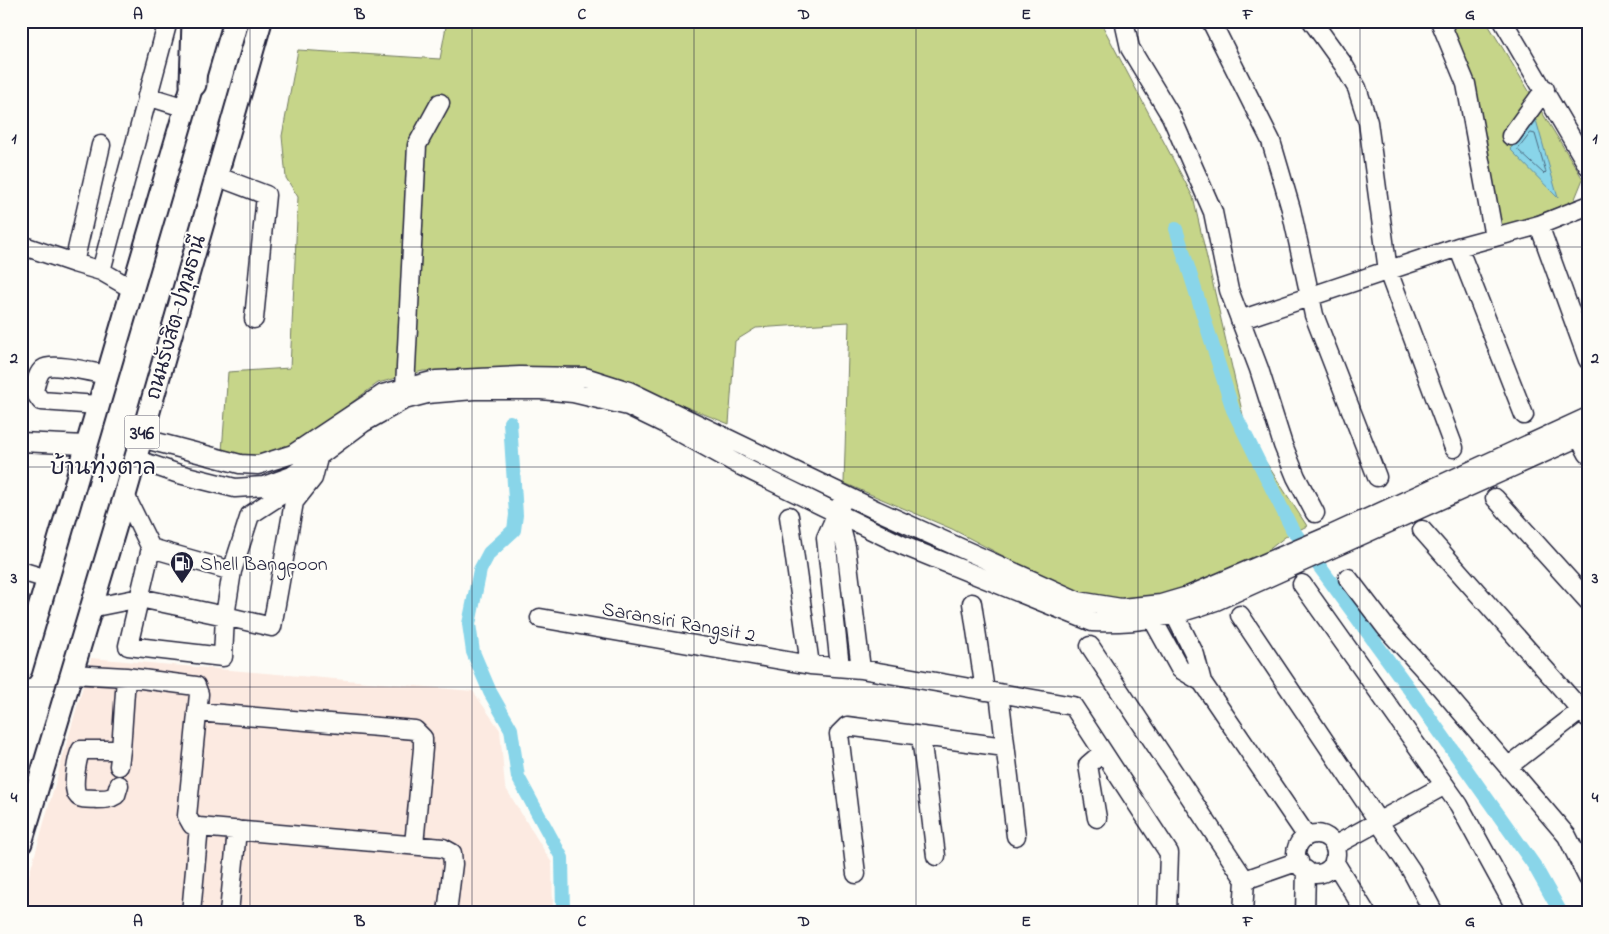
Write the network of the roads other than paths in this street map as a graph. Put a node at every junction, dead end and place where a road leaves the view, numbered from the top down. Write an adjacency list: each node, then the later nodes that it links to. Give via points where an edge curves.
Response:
1 (168, 21): 12 (street)
2 (195, 21): 10 (highway)
3 (212, 21): 10 (main road, 346)
4 (261, 21): 18 (main road, ถนนรังสิต-ปทุมธานี / 346)
5 (1124, 21): 31 (street, via 1130,48 1170,116 1213,212 1229,290)
6 (1211, 21): 29 (street, via 1270,141 1291,209)
7 (1312, 21): 27 (street, via 1357,88 1368,122)
8 (1440, 21): 22 (street, via 1466,84)
9 (1503, 21): 11 (street)
10 (193, 84): 14 (main road, 346)
11 (1544, 90): 15 (street); 17 (street)
12 (147, 96): 14 (street); 26 (street)
13 (440, 103): 34 (street, via 417,145)
14 (186, 108): 28 (main road, 346)
15 (1511, 136)
16 (101, 145): 25 (street)
17 (1588, 166)
18 (216, 176): 30 (street, via 266,195); 38 (main road, ถนนรังสิต-ปทุมธานี / 346)
19 (1588, 191): 20 (street)
20 (1588, 206): 21 (street)
21 (1539, 225): 22 (street); 32 (street)
22 (1494, 237): 24 (street)
23 (21, 245): 25 (street)
24 (1458, 247): 27 (street); 36 (street)
25 (74, 263): 26 (street)
26 (102, 271): 28 (street)
27 (1388, 271): 29 (street); 42 (street)
28 (134, 290): 33 (main road, 346)
29 (1308, 297): 31 (street); 47 (street)
30 (254, 319)
31 (1240, 320): 52 (street, via 1283,445)
32 (1588, 360)
33 (107, 376): 35 (main road, 346); 35 (street, via 52,366 42,369 37,377 34,391 41,400)
34 (405, 388): 41 (street, via 445,380 520,376 585,378 629,391); 43 (street, via 383,394)
35 (98, 405): 40 (main road, 346)
36 (1524, 415)
37 (1582, 428): 44 (street); 67 (street, via 1282,564 1216,600)
38 (148, 440): 43 (street, via 240,464 258,465); 45 (main road, ถนนรังสิต-ปทุมธานี / 346)
39 (21, 442): 40 (street)
40 (85, 445): 61 (main road, 346)
41 (744, 445): 46 (street); 49 (street)
42 (1454, 448)
43 (314, 451): 45 (street, via 292,476 264,486 235,488); 46 (street, via 404,400 427,394 474,390 541,390 573,393 628,406); 59 (street, via 307,479 250,515); 70 (street, via 313,478 294,502 272,628)
44 (1588, 454)
45 (142, 462): 48 (main road, ถนนรังสิต-ปทุมธานี / 346)
46 (741, 466): 51 (street)
47 (1377, 477)
48 (126, 495): 56 (street); 66 (main road, ถนนรังสิต-ปทุมธานี / 346)
49 (845, 495): 51 (street); 55 (street)
50 (1495, 498): 64 (street)
51 (837, 513): 57 (street); 74 (street, via 826,538); 75 (street, via 846,548)
52 (1315, 513)
53 (789, 516): 73 (street)
54 (1422, 530): 81 (street)
55 (949, 543): 57 (street); 68 (street, via 1078,601)
56 (151, 548): 59 (street); 63 (street)
57 (942, 562): 68 (street, via 1092,622 1123,623)
58 (21, 571): 61 (street)
59 (232, 572): 70 (street)
60 (1348, 578): 88 (street, via 1387,629)
61 (47, 579): 76 (main road, 346)
62 (1302, 584): 90 (street)
63 (140, 598): 66 (street); 70 (street); 70 (street, via 128,646 223,657)
64 (1588, 600)
65 (972, 603): 80 (street)
66 (90, 608): 77 (main road, ถนนรังสิต-ปทุมธานี / 346)
67 (1172, 609): 68 (street); 79 (street, via 1196,655)
68 (1149, 613): 79 (street, via 1180,670)
69 (1240, 615): 92 (street)
70 (225, 616)
71 (540, 618): 73 (street, Saransiri Rangsit 2)
72 (1090, 646): 104 (street)
73 (810, 665): 74 (street, Saransiri Rangsit 2)
74 (840, 667): 75 (street, Saransiri Rangsit 2)
75 (861, 669): 80 (street, Saransiri Rangsit 2)
76 (21, 670)
77 (70, 674): 78 (street); 97 (main road, ถนนรังสิต-ปทุมธานี / 346)
78 (126, 677): 82 (street, via 196,686 199,694); 89 (street, via 120,758 81,750 74,789 81,798 105,800 116,795)
79 (1202, 682): 96 (street)
80 (992, 692): 83 (street, Saransiri Rangsit 2, via 1073,706); 85 (street)
81 (1586, 711): 88 (street)
82 (197, 712): 93 (street, via 187,816 192,824); 98 (street, via 415,730 423,738 423,748)
83 (1080, 718): 86 (street, Saransiri Rangsit 2); 87 (street)
84 (921, 736): 85 (street); 100 (street); 102 (street, via 847,726 839,734)
85 (1005, 747): 95 (street)
86 (1103, 752): 87 (street); 108 (street, Saransiri Rangsit 2, via 1169,853)
87 (1088, 765): 91 (street)
88 (1508, 766): 103 (street, via 1567,836)
89 (119, 785)
90 (1445, 785): 92 (street); 113 (street)
91 (1097, 818)
92 (1379, 822): 99 (street); 112 (street, via 1411,870)
93 (199, 827): 94 (street); 105 (street)
94 (237, 830): 98 (street); 106 (street)
95 (1016, 836)
96 (1306, 836): 99 (street, via 1319,834 1327,838); 101 (street, via 1298,848)
97 (21, 843)
98 (414, 845): 107 (street, via 443,848 452,853)
99 (1334, 853): 101 (street, via 1327,871 1317,874); 111 (street)
100 (936, 856)
101 (1302, 866): 104 (street); 110 (street)
102 (856, 874)
103 (1588, 878)
104 (1245, 880): 109 (street)
105 (191, 913)
106 (229, 913)
107 (447, 913)
108 (1167, 913)
109 (1243, 913)
110 (1305, 913)
111 (1366, 913)
112 (1434, 913)
113 (1518, 913)

